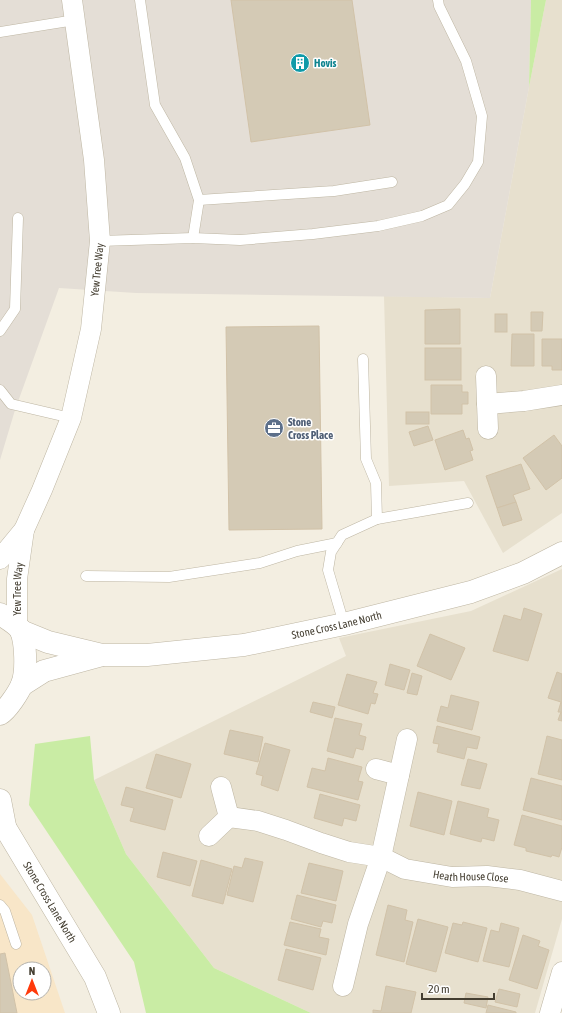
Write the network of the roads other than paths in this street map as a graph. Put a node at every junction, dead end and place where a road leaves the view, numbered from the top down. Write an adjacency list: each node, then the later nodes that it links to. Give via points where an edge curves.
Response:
1 (72, 0): 4 (street, Yew Tree Way)
2 (140, 0): 7 (lane, via 155,106 185,158)
3 (438, 0): 9 (lane, via 466,61 482,116 478,162 448,205 422,216 378,226 240,240)
4 (75, 20): 5 (lane); 10 (street, Yew Tree Way, via 94,160)
5 (0, 32)
6 (392, 182): 7 (lane, via 334,191)
7 (199, 200): 9 (lane)
8 (18, 218): 11 (lane, via 15,309)
9 (193, 238): 10 (lane)
10 (100, 241): 17 (street, Yew Tree Way, via 91,329)
11 (0, 331)
12 (363, 359): 20 (lane, via 366,459 376,483)
13 (486, 376): 16 (street)
14 (0, 390): 17 (lane, via 11,404)
15 (562, 395): 16 (street, via 524,402)
16 (487, 404): 18 (street)
17 (71, 418): 21 (street, Yew Tree Way)
18 (488, 429)
19 (468, 504): 20 (lane)
20 (377, 519): 22 (lane, via 342,535)
21 (24, 530): 24 (street, Yew Tree Way); 26 (street, Yew Tree Way)
22 (337, 543): 25 (lane, via 260,563 169,577); 27 (lane, via 331,552 328,570)
23 (562, 552): 27 (street, Stone Cross Lane North, via 523,573 471,592)
24 (0, 559)
25 (86, 576)
26 (13, 624): 28 (street, Stone Cross Lane North, via 48,642); 29 (street, via 26,660)
27 (344, 624): 28 (street, Stone Cross Lane North, via 244,645 147,655)
28 (102, 655): 29 (street, Stone Cross Lane North, via 44,671)
29 (22, 684): 30 (street)
30 (2, 718)
31 (407, 739): 33 (street)
32 (376, 769): 33 (street)
33 (399, 775): 39 (street)
34 (221, 786): 36 (street)
35 (0, 800): 37 (street, Stone Cross Lane North)
36 (229, 817): 38 (street); 39 (street, Heath House Close, via 258,821 349,852)
37 (3, 823): 44 (street, Stone Cross Lane North)
38 (209, 836)
39 (381, 858): 40 (street, Heath House Close, via 405,869 452,877 487,876 520,880); 45 (street, via 358,924)
40 (562, 891)
41 (0, 905): 42 (lane, via 5,911)
42 (16, 944)
43 (562, 972): 48 (street)
44 (95, 977): 46 (street); 47 (street, Stone Cross Lane North)
45 (343, 986)
46 (94, 1013)
47 (110, 1013)
48 (550, 1013)

